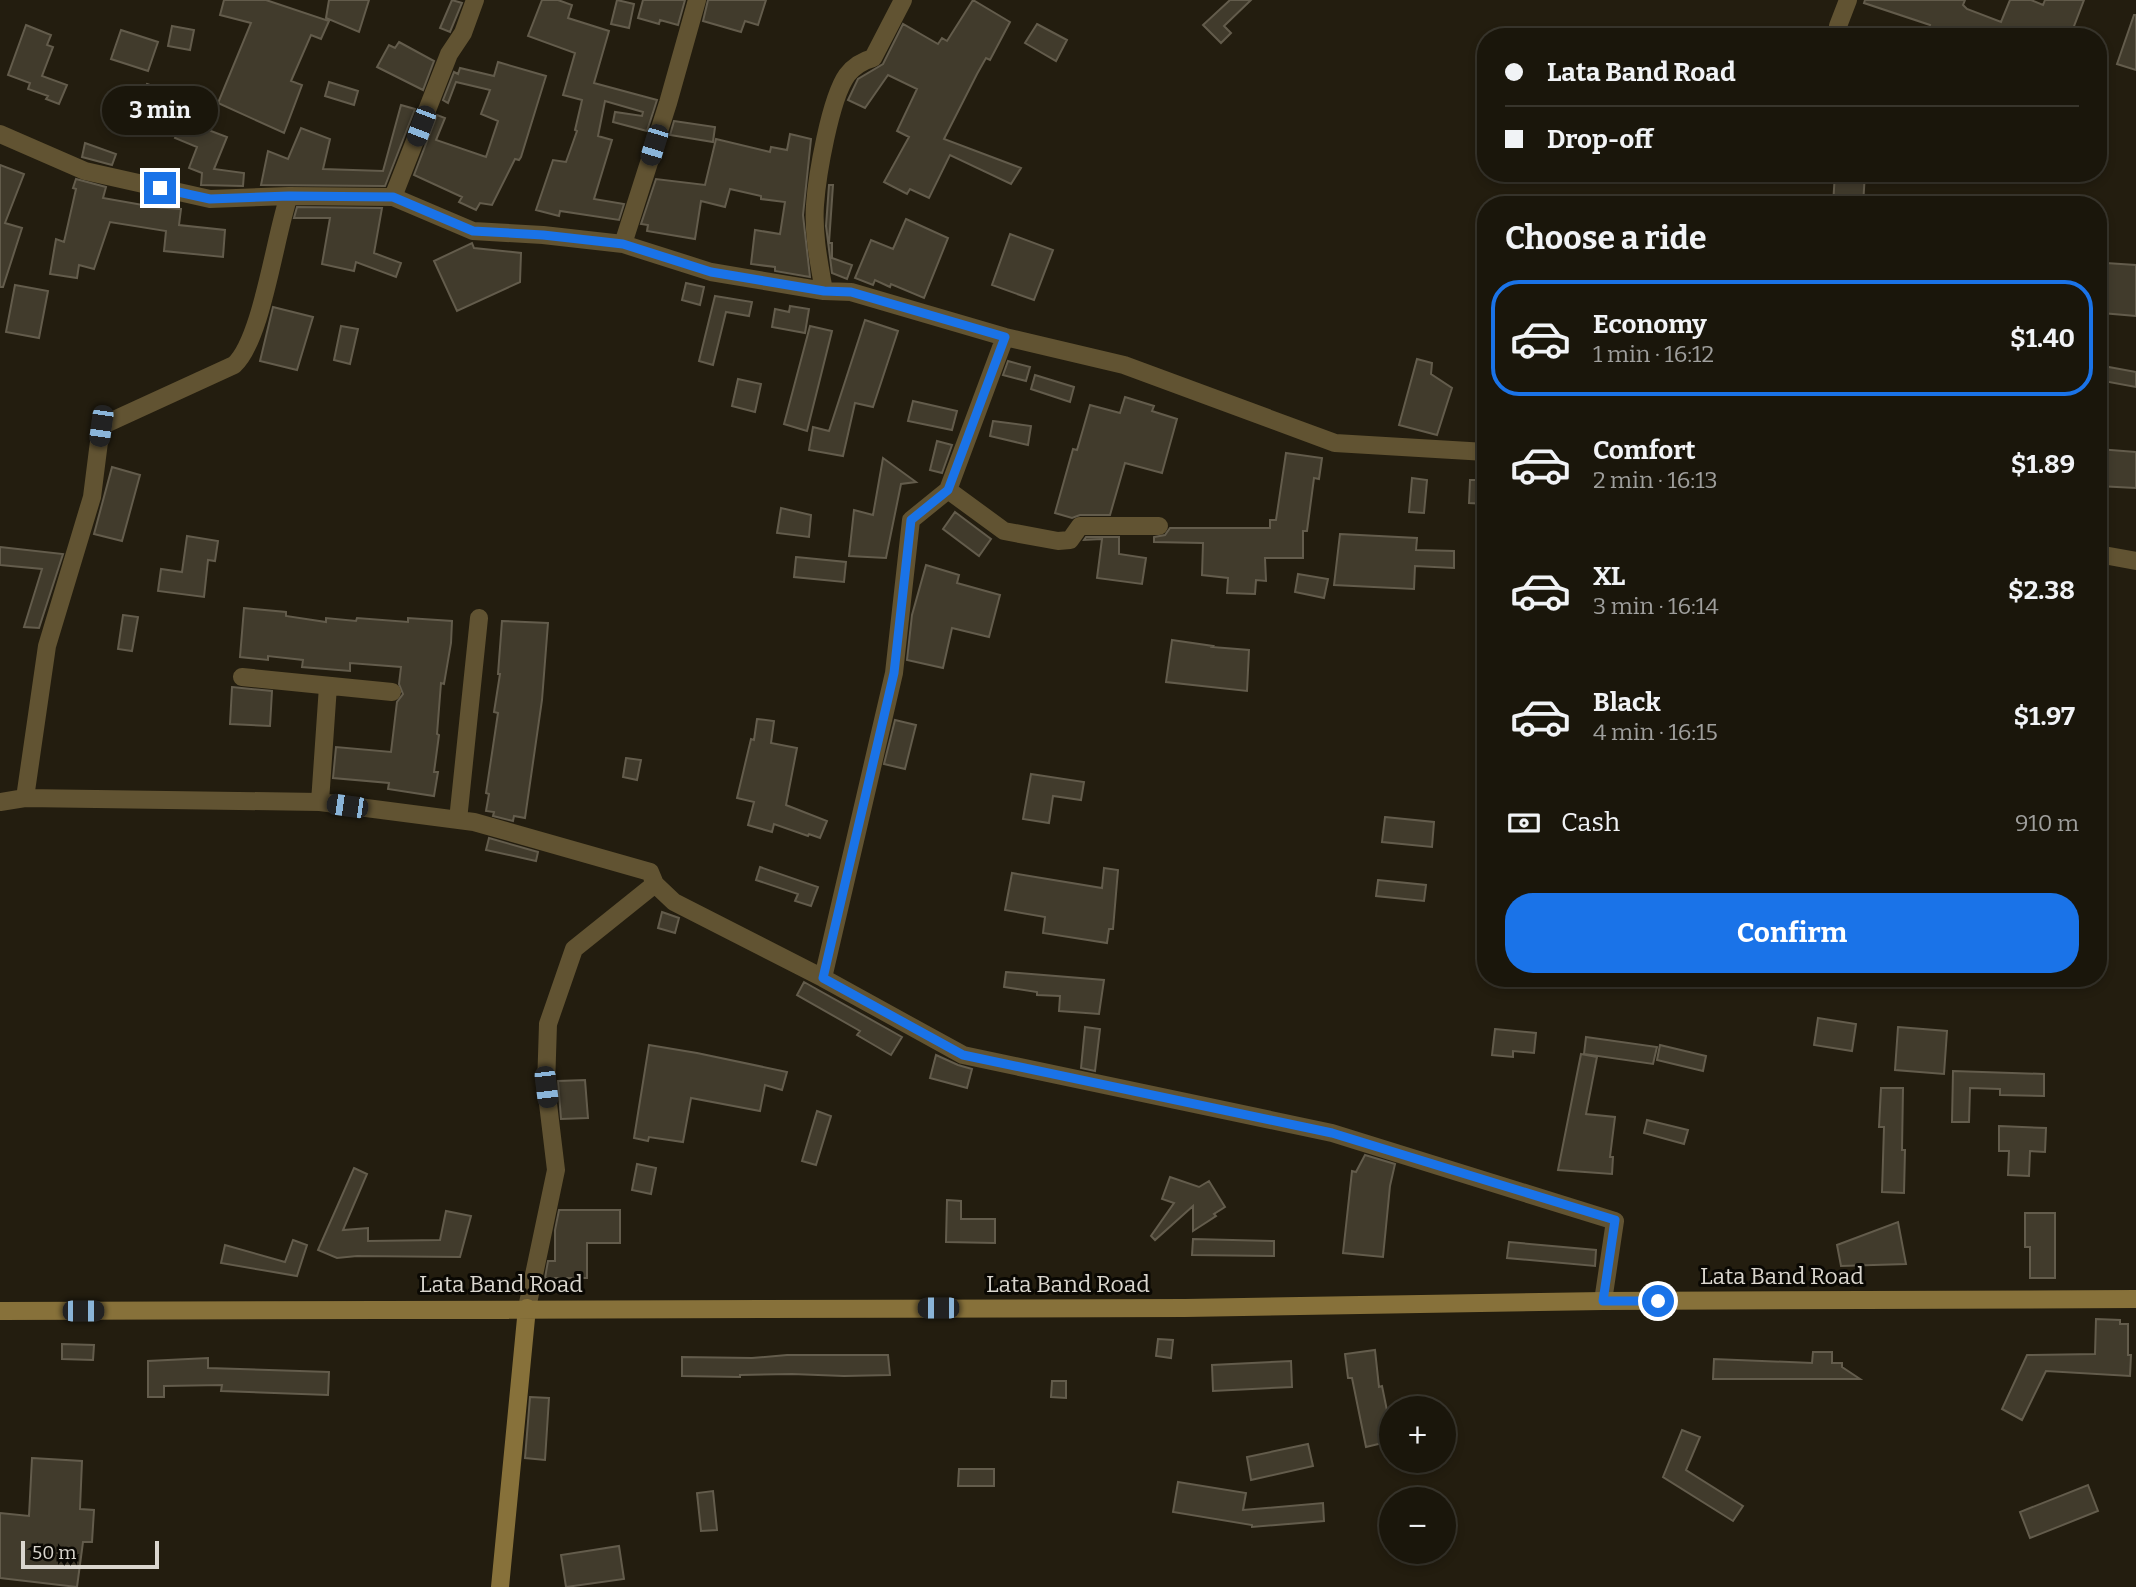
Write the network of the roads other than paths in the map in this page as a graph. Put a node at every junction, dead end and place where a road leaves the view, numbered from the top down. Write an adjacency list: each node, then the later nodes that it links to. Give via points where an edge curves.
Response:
1 (475, 0): 8 (street)
2 (697, 0): 9 (street)
3 (903, 0): 10 (street, via 873,58 860,61 846,76 836,101 815,206)
4 (1848, 0): 5 (street)
5 (1838, 26)
6 (0, 134): 7 (street, via 85,171 210,199)
7 (289, 196): 8 (street); 21 (street, via 244,356 234,365 101,426 92,497 47,646)
8 (393, 197): 9 (street, via 473,231)
9 (623, 244): 10 (street, via 711,272)
10 (824, 291): 11 (street, via 851,292)
11 (1005, 337): 12 (street, via 1124,365 1335,443); 13 (street)
12 (1477, 451)
13 (948, 490): 14 (street, via 1004,531 1058,541 1070,540 1080,526); 26 (street, via 911,520 894,673)
14 (1159, 526)
15 (2107, 556): 16 (street)
16 (2136, 561)
17 (479, 618): 24 (street)
18 (242, 677): 19 (street)
19 (328, 685): 20 (street); 23 (street)
20 (392, 692)
21 (25, 798): 22 (street); 23 (street)
22 (0, 802)
23 (320, 802): 24 (street)
24 (458, 820): 25 (street, via 650,872)
25 (655, 884): 26 (street, via 674,902); 29 (street, via 574,949 548,1024 546,1087 556,1170)
26 (823, 978): 28 (street, via 963,1055 1332,1133 1615,1220)
27 (2136, 1298): 28 (main road, Lata Band Road)
28 (1603, 1301): 29 (main road, Lata Band Road, via 1185,1308)
29 (527, 1308): 30 (main road, Lata Band Road); 31 (main road)
30 (0, 1311)
31 (500, 1587)

